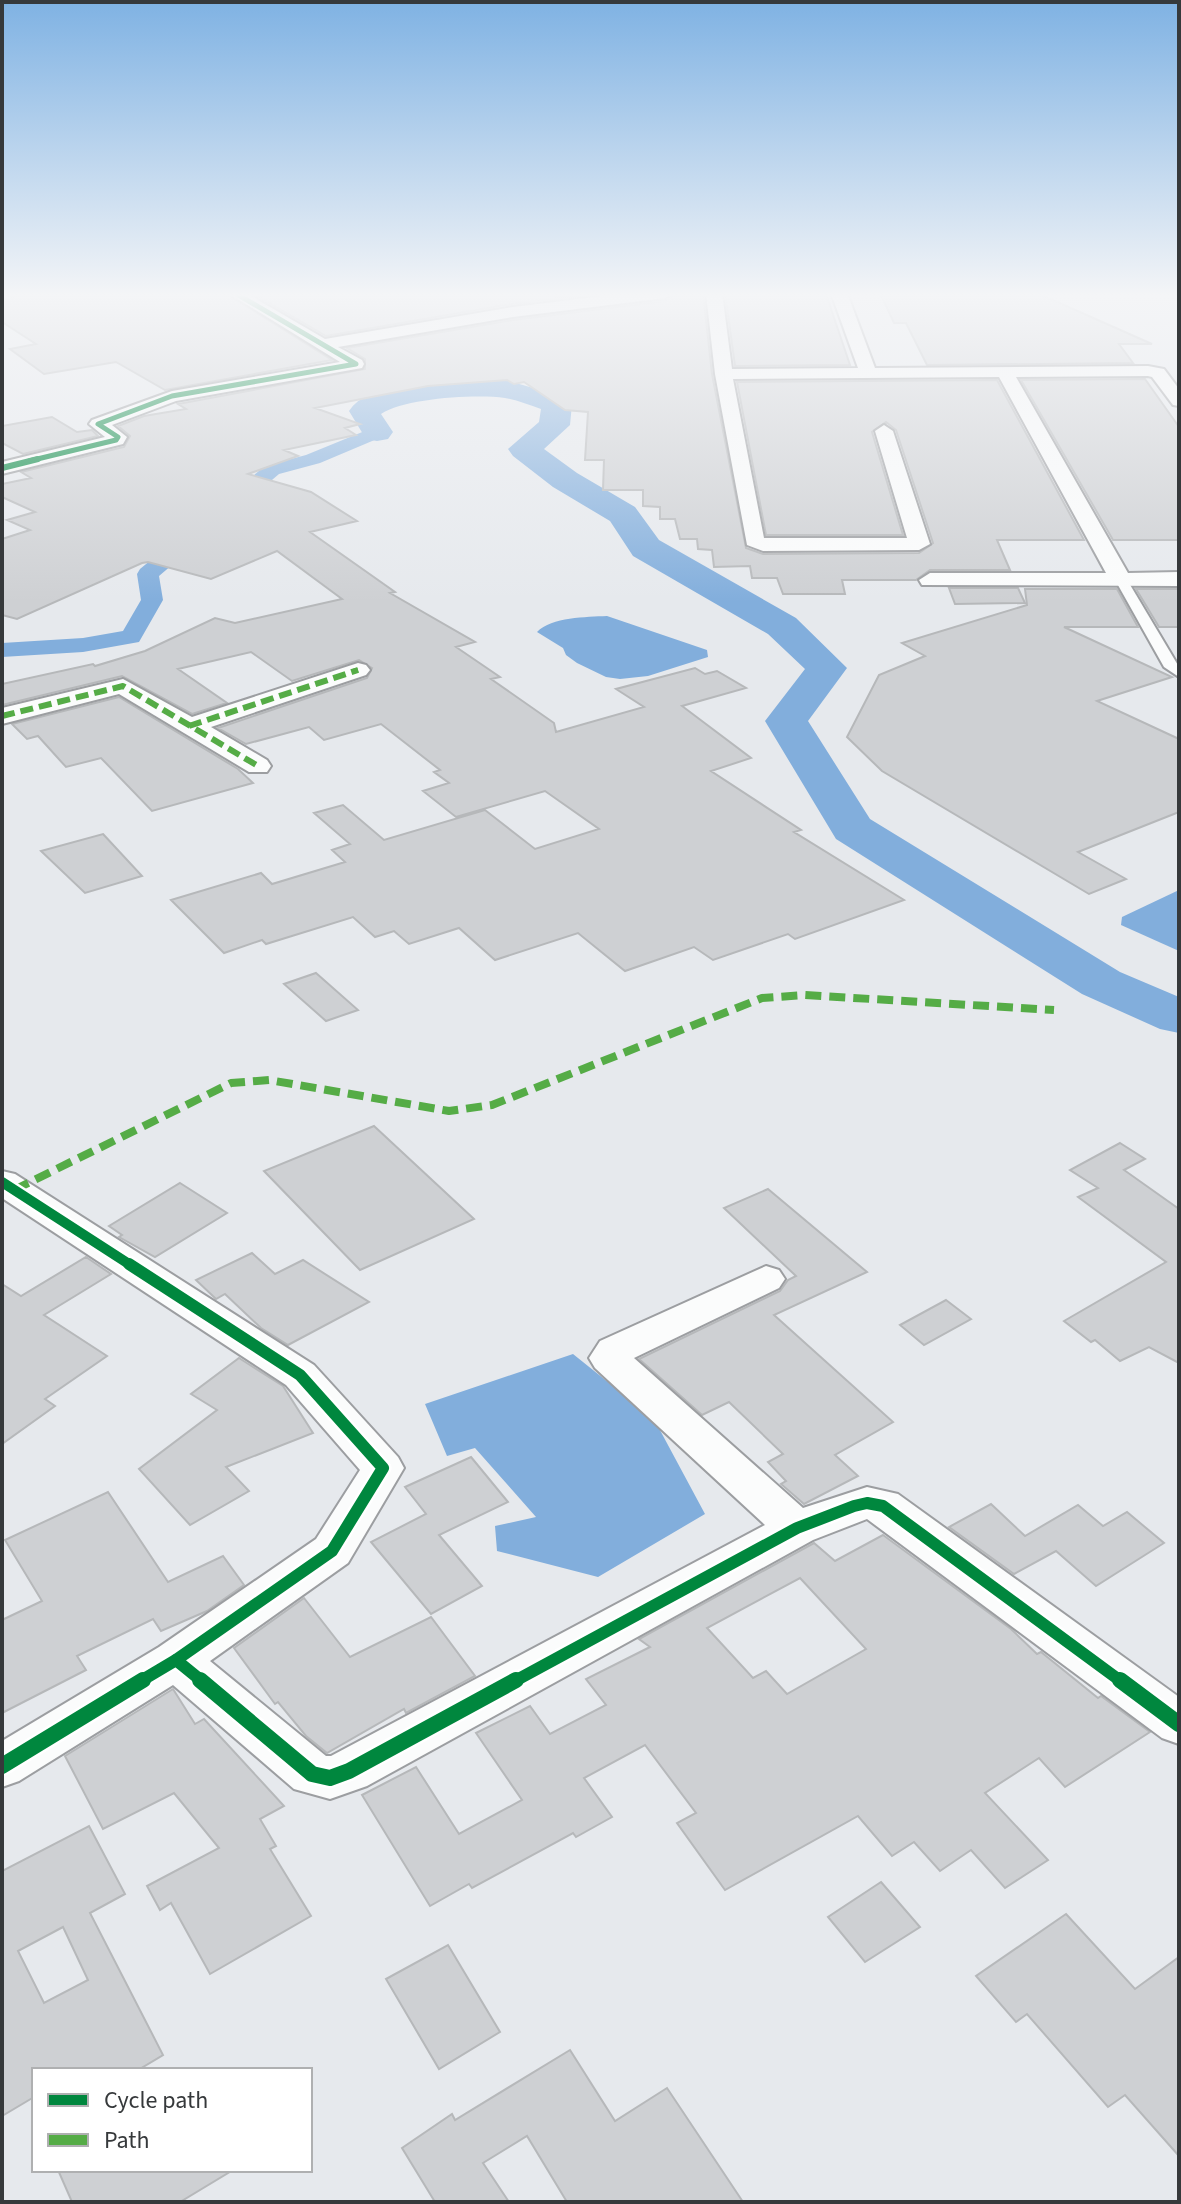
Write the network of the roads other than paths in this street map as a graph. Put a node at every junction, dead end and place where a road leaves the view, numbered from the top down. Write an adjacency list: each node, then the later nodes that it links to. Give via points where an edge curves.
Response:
1 (173, 396): 5 (street, via 98,424 116,440)
2 (728, 396): 6 (street, via 754,541)
3 (1018, 396): 7 (street)
4 (884, 431): 6 (street)
5 (2, 468)
6 (919, 544): 7 (street, via 932,586)
7 (1120, 578): 8 (street); 10 (lane, via 1170,667)
8 (1179, 579)
9 (358, 670): 12 (street)
10 (1179, 673)
11 (2, 716): 12 (street, via 118,685)
12 (189, 726): 13 (street)
13 (258, 766)
14 (2, 1182): 17 (street, via 300,1375 383,1468 332,1551)
15 (766, 1279): 16 (street, via 614,1351 609,1358)
16 (797, 1528): 17 (street, via 330,1778 312,1774); 18 (street, via 854,1506 883,1506)
17 (176, 1660): 19 (street)
18 (1178, 1722)
19 (2, 1766)

